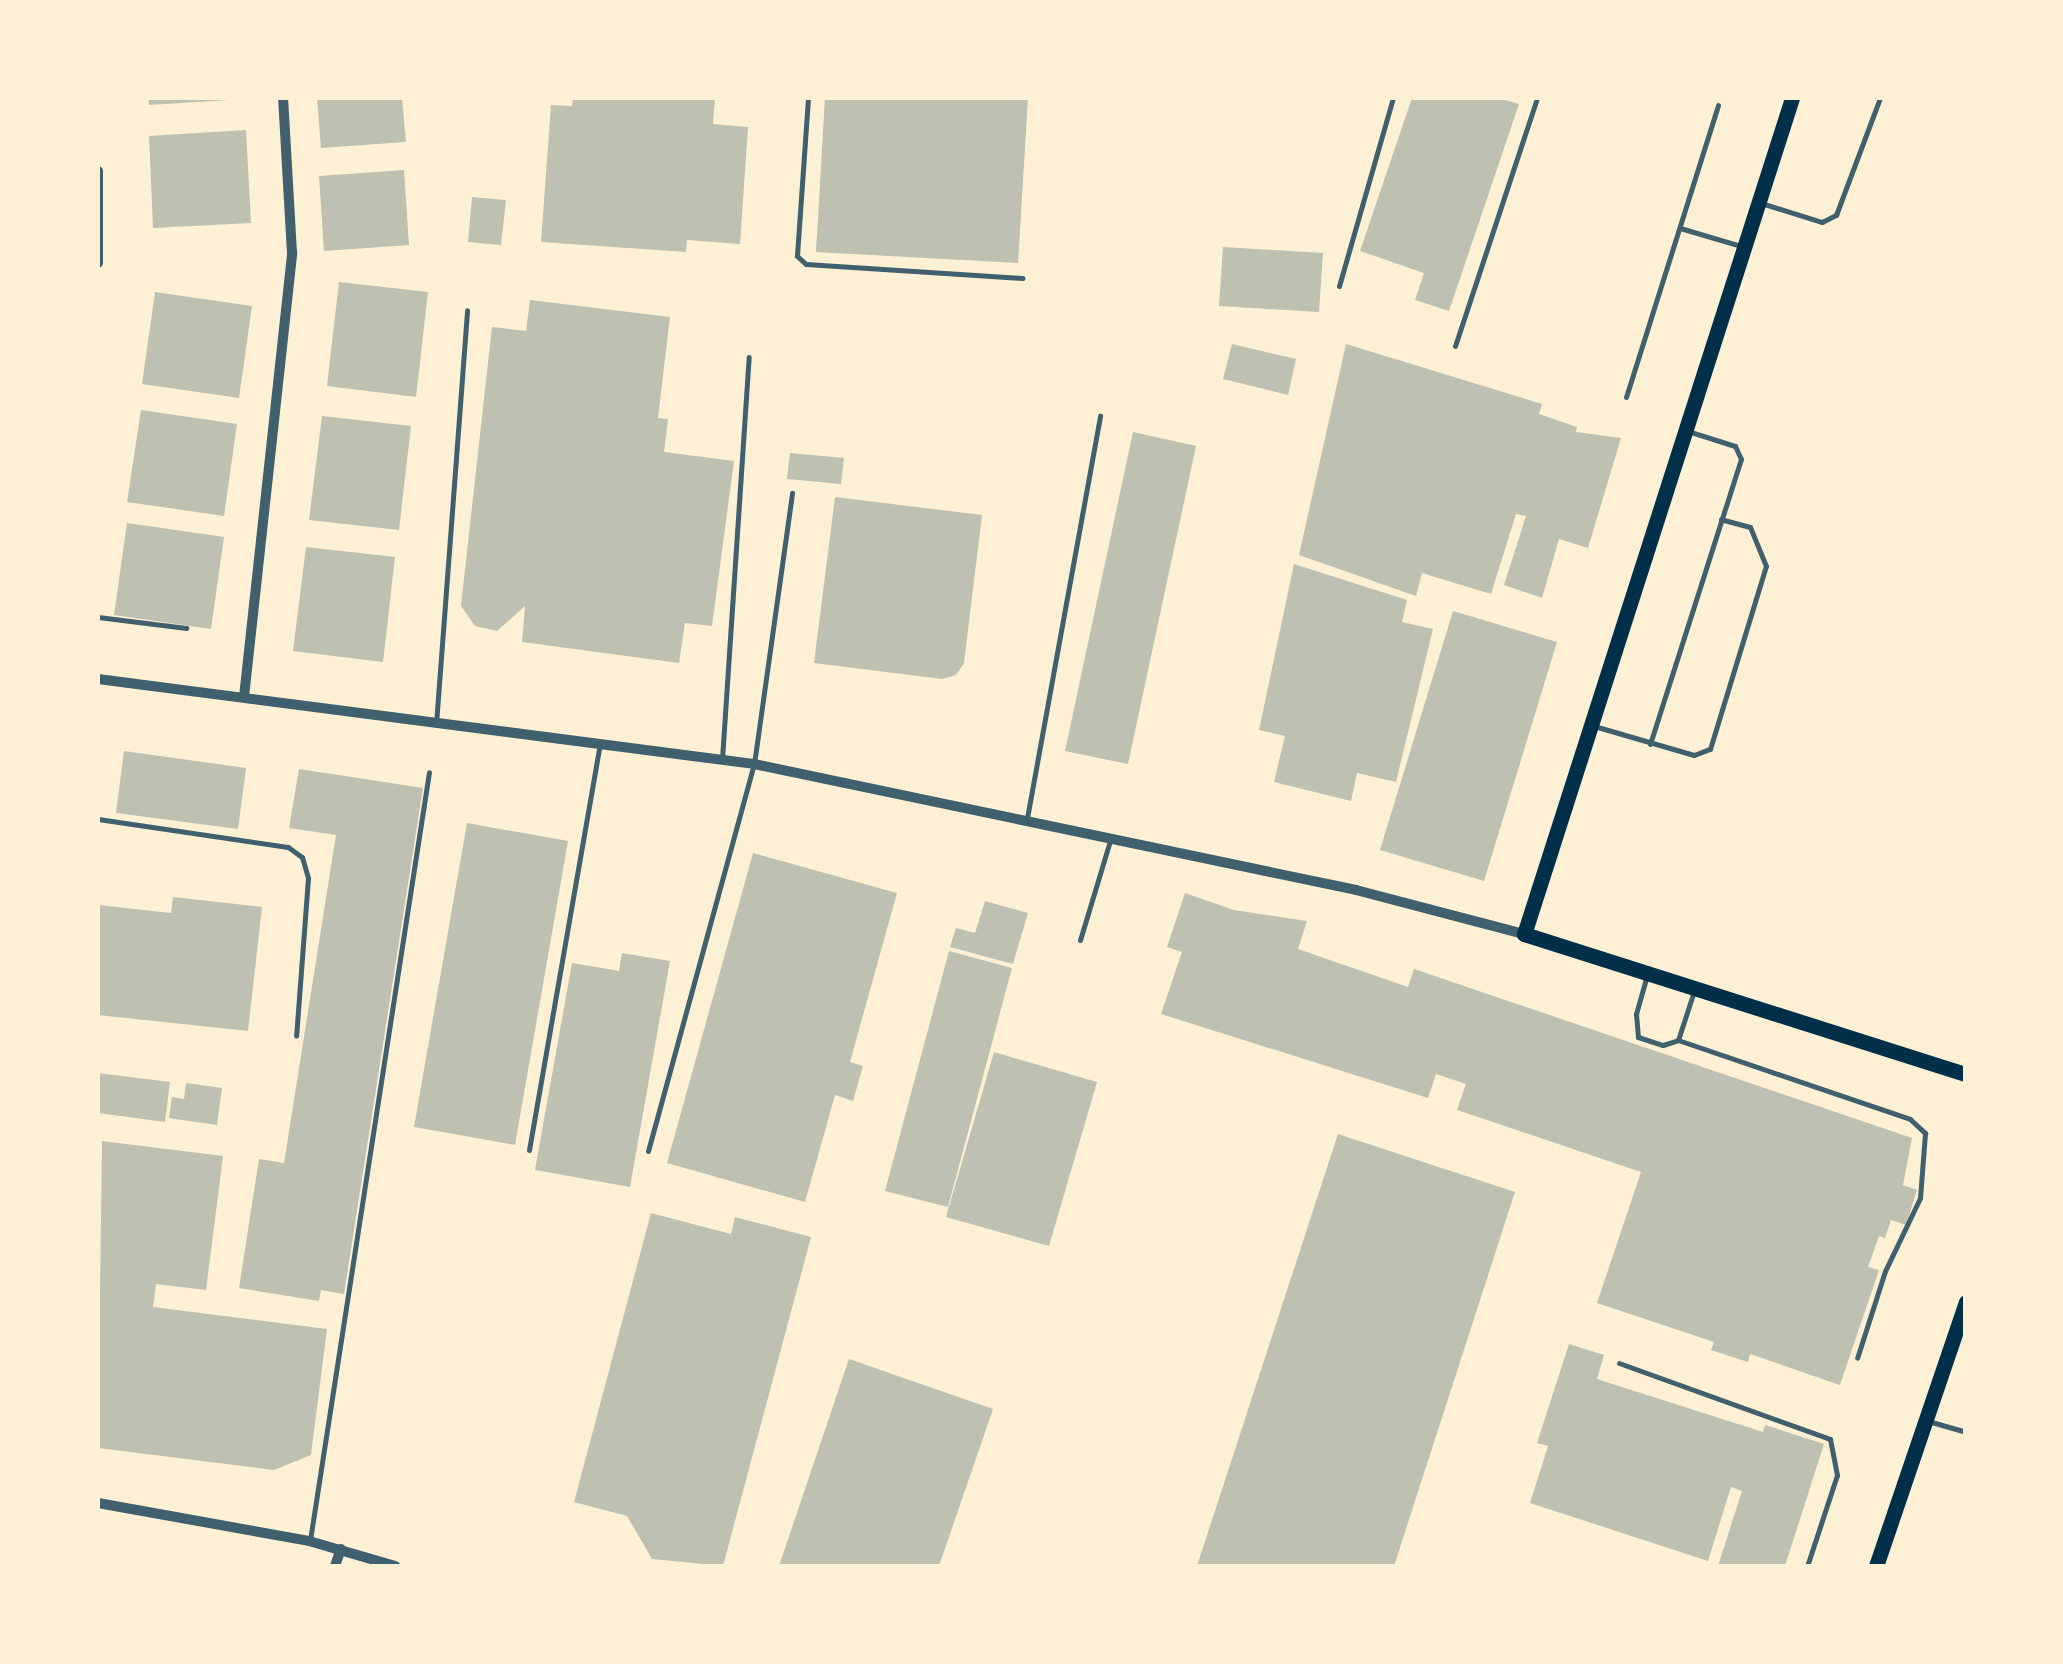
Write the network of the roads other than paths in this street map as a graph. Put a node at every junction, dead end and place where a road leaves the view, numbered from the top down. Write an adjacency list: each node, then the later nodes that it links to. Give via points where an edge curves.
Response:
1 (283, 98): 26 (street, via 292,253)
2 (808, 98): 13 (lane, via 796,256 806,264)
3 (1393, 98): 14 (lane)
4 (1537, 98): 16 (lane)
5 (1792, 98): 9 (main road)
6 (1880, 98): 9 (lane, via 1836,215 1822,222)
7 (1718, 105): 10 (lane)
8 (98, 171): 12 (street)
9 (1758, 202): 11 (main road)
10 (1679, 228): 11 (lane); 18 (lane)
11 (1744, 247): 20 (main road)
12 (98, 262)
13 (1023, 278)
14 (1339, 286)
15 (466, 310): 28 (lane)
16 (1455, 346)
17 (749, 357): 31 (lane)
18 (1626, 397)
19 (1100, 416): 34 (lane)
20 (1686, 431): 22 (lane, via 1741,450); 27 (main road)
21 (792, 493): 32 (lane)
22 (1722, 519): 29 (lane); 29 (lane, via 1750,527 1766,566 1710,748 1694,755)
23 (98, 617): 24 (lane)
24 (186, 628)
25 (98, 679): 26 (street)
26 (244, 697): 28 (street)
27 (1591, 726): 29 (lane); 37 (main road)
28 (436, 727): 30 (street)
29 (1650, 744)
30 (600, 745): 31 (street); 44 (lane)
31 (722, 759): 32 (street)
32 (754, 764): 34 (street); 45 (lane)
33 (429, 772): 52 (lane)
34 (1027, 818): 36 (street)
35 (98, 819): 41 (lane, via 288,846 302,856 308,878)
36 (1111, 837): 37 (street); 38 (lane)
37 (1524, 934): 39 (main road)
38 (1080, 940)
39 (1648, 972): 40 (main road); 42 (lane, via 1634,1028 1664,1046)
40 (1696, 987): 42 (lane); 43 (main road)
41 (296, 1036)
42 (1678, 1040): 47 (lane, via 1910,1119 1925,1133 1920,1198 1884,1271)
43 (1966, 1074)
44 (529, 1150)
45 (648, 1151)
46 (1966, 1302): 49 (main road)
47 (1857, 1358)
48 (1619, 1363): 56 (lane, via 1830,1439 1837,1475)
49 (1926, 1420): 50 (lane); 57 (main road)
50 (1966, 1432)
51 (98, 1503): 52 (street)
52 (309, 1541): 53 (street)
53 (341, 1549): 54 (street); 55 (street)
54 (336, 1566)
55 (395, 1566)
56 (1807, 1566)
57 (1876, 1566)

